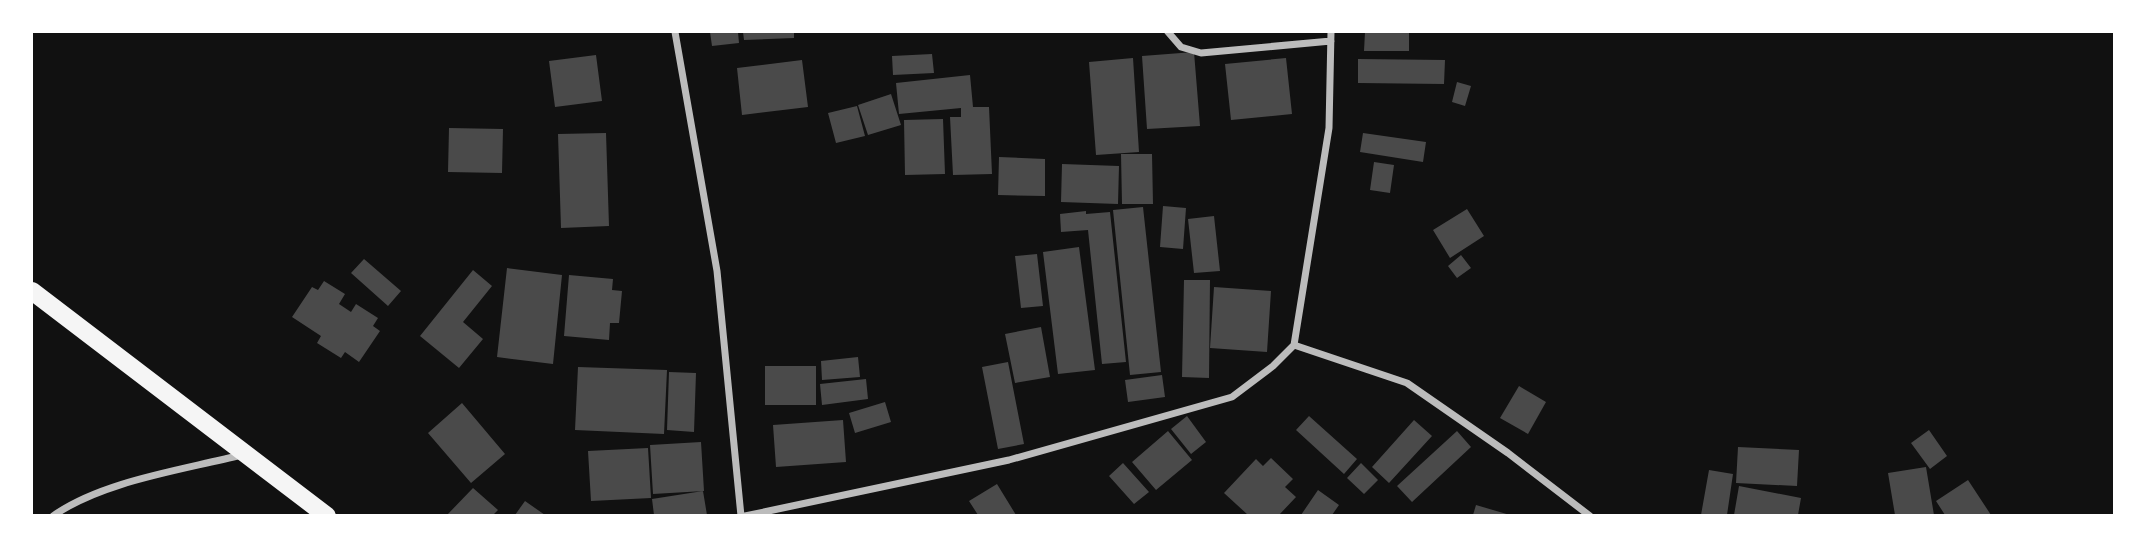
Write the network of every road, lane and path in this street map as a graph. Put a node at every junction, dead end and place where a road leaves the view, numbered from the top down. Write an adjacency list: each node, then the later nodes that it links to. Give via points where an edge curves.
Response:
1 (675, 32): 10 (street, via 718,271)
2 (1168, 32): 4 (street, via 1181,47 1201,52)
3 (1331, 32): 4 (street)
4 (1331, 41): 6 (street, via 1328,128)
5 (32, 290): 7 (main road)
6 (1294, 345): 10 (street, via 1232,397 1009,460); 11 (street, via 1407,383)
7 (246, 453): 8 (street, via 126,484 67,505); 9 (main road)
8 (53, 516)
9 (327, 516)
10 (743, 516)
11 (1590, 516)

